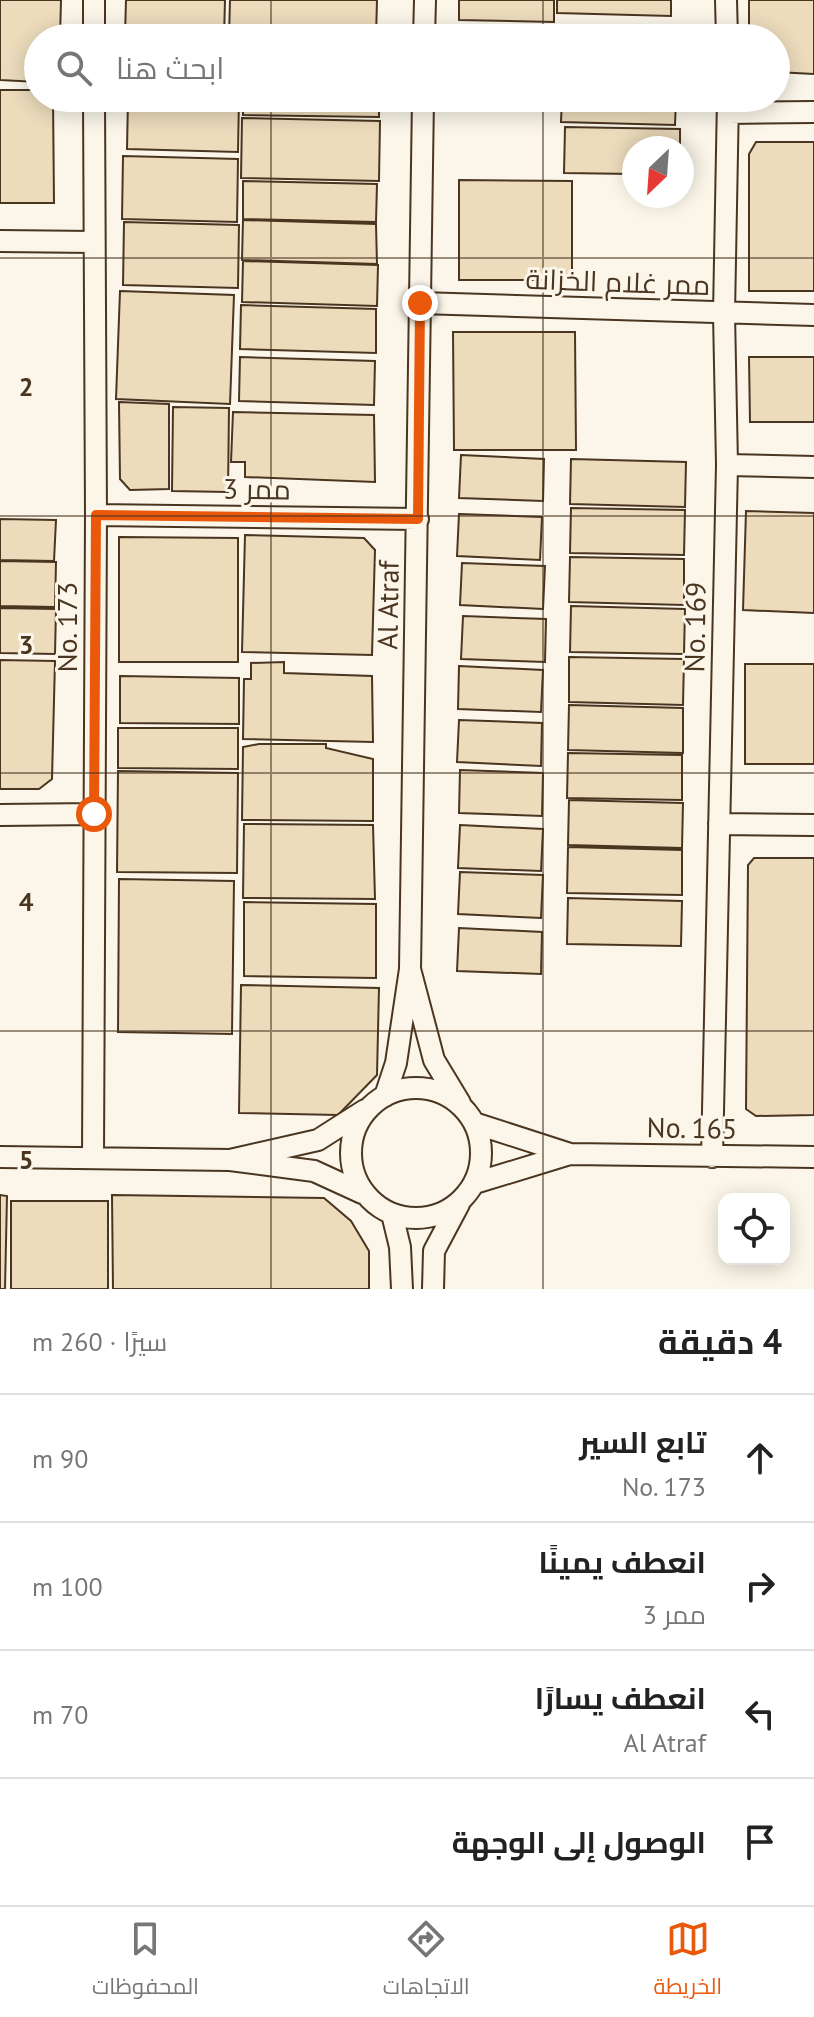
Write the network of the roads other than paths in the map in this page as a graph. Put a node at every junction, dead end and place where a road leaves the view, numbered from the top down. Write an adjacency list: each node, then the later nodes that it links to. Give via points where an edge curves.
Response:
1 (94, 0): 4 (street)
2 (425, 0): 5 (street)
3 (726, 0): 6 (street)
4 (94, 24)
5 (424, 24)
6 (727, 24)
7 (790, 110): 11 (street)
8 (94, 112): 13 (street, No. 173)
9 (423, 112): 14 (street, Al Atraf)
10 (728, 112): 15 (street, No. 169)
11 (814, 112)
12 (0, 241): 13 (street)
13 (94, 242): 19 (street, No. 173)
14 (420, 303): 15 (street, ممر غلام الخزانة); 20 (street, Al Atraf)
15 (724, 314): 16 (street, ممر غلام الخزانة); 17 (street, No. 169)
16 (814, 315)
17 (727, 465): 18 (street); 23 (street, No. 169)
18 (814, 467)
19 (96, 515): 20 (street, ممر 3); 21 (street, No. 173)
20 (418, 519): 25 (street, Al Atraf)
21 (94, 814): 22 (street); 30 (street, No. 173)
22 (0, 815)
23 (719, 824): 24 (street); 31 (street, No. 169)
24 (814, 825)
25 (410, 969): 26 (street, via 396,1063); 27 (street, via 434,1060)
26 (376, 1102): 27 (street, via 404,1089 425,1089 445,1095); 33 (street, via 318,1140); 35 (street, via 355,1127 350,1149 352,1172)
27 (468, 1115): 28 (street); 34 (street, via 481,1143 481,1163)
28 (570, 1154): 31 (street, No. 165); 34 (street)
29 (0, 1157): 30 (street)
30 (93, 1157): 33 (street)
31 (712, 1157): 32 (street, No. 165)
32 (814, 1157)
33 (230, 1160): 35 (street, via 314,1171)
34 (468, 1191): 36 (street, via 445,1213 423,1219); 38 (street, via 434,1251)
35 (362, 1193): 36 (street)
36 (392, 1214): 37 (street)
37 (402, 1289)
38 (433, 1289)

